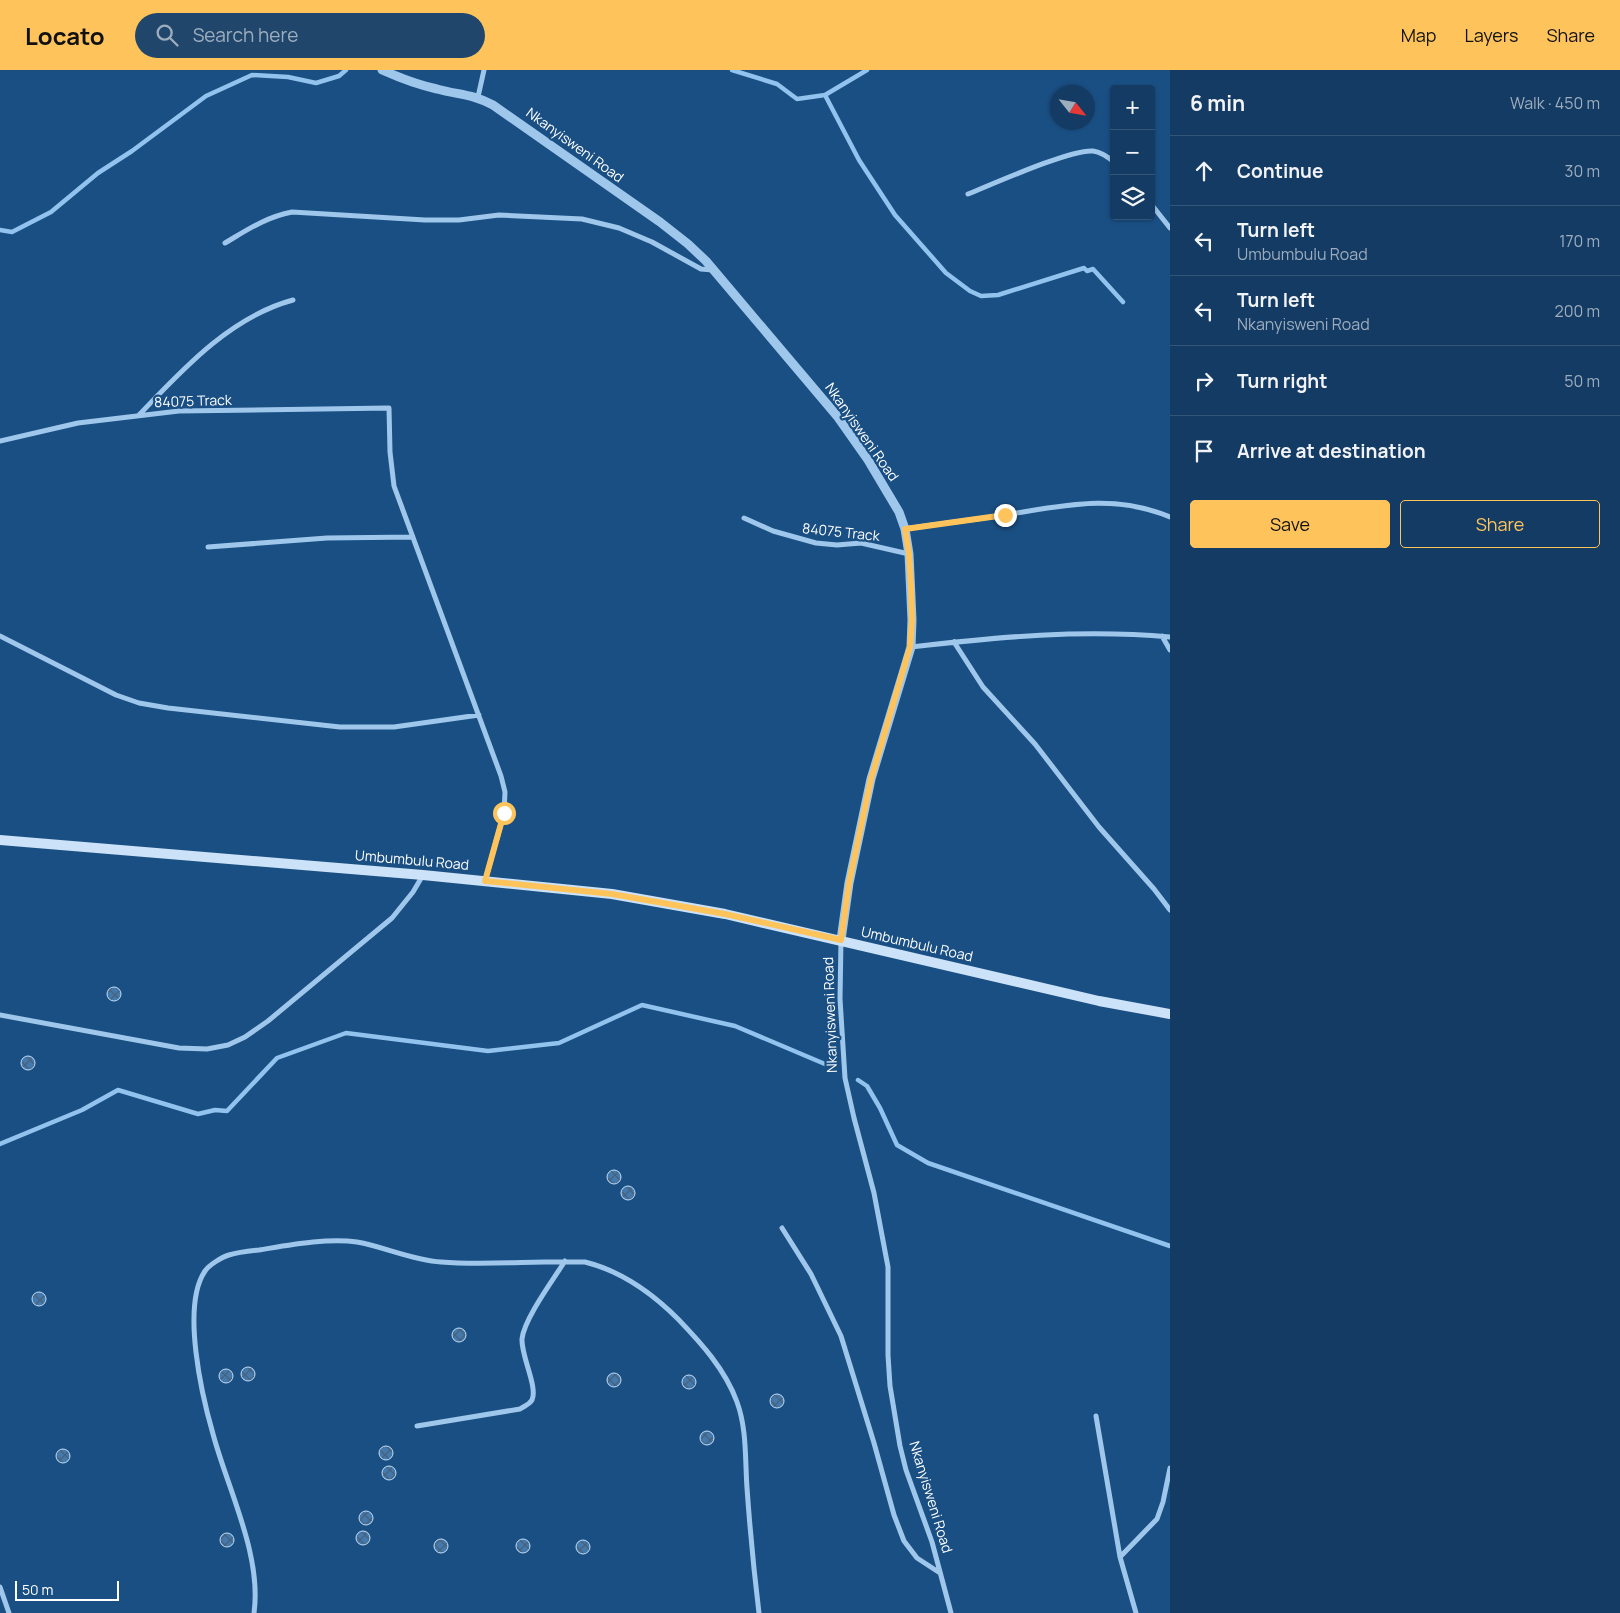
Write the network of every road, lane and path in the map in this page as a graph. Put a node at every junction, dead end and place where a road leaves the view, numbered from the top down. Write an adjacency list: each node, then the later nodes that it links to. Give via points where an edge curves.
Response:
1 (382, 70): 3 (street, Nkanyisweni Road, via 438,90)
2 (484, 70): 3 (street)
3 (478, 97): 9 (street, Nkanyisweni Road, via 514,118 660,222)
4 (1110, 160): 5 (street, via 1099,153 1085,152)
5 (968, 194)
6 (1155, 209): 7 (street)
7 (1170, 228)
8 (225, 243): 9 (street, via 262,221 292,212 425,220 499,215 582,219 620,228 701,269)
9 (714, 270): 15 (street, Nkanyisweni Road, via 837,416 877,475)
10 (292, 300): 11 (street, via 265,310 232,330 203,353)
11 (139, 415): 12 (street, 84075 Track); 16 (street, 84075 Track, via 179,411 389,408 393,478)
12 (0, 441)
13 (744, 518): 18 (street, 84075 Track, via 773,531 816,543 860,544)
14 (1170, 518): 15 (street, via 1118,503 1058,505)
15 (905, 529): 18 (street, Nkanyisweni Road)
16 (413, 537): 17 (street, via 327,538); 25 (street)
17 (208, 547)
18 (909, 554): 23 (street, Nkanyisweni Road)
19 (0, 636): 25 (street, via 116,695 168,708 340,728 394,727)
20 (1162, 636): 21 (street); 22 (street, via 1049,633); 24 (street)
21 (1170, 637)
22 (954, 642): 23 (street); 29 (street, via 983,687 1035,744 1099,827)
23 (910, 647): 30 (street, Nkanyisweni Road, via 871,779 849,883)
24 (1170, 650)
25 (478, 715): 28 (street, via 505,792 504,813)
26 (0, 840): 27 (main road, Umbumbulu Road)
27 (423, 875): 28 (main road, Umbumbulu Road); 32 (street, via 392,918 268,1021 228,1045 207,1049 179,1048)
28 (485, 881): 30 (main road, Umbumbulu Road, via 620,895)
29 (1170, 910)
30 (841, 940): 31 (main road, Umbumbulu Road, via 1099,1001); 39 (street, Nkanyisweni Road, via 840,999 846,1078 888,1267 890,1386 904,1462)
31 (1170, 1014)
32 (0, 1015)
33 (782, 1228): 39 (street, via 811,1274 841,1336 902,1536 917,1558)
34 (564, 1262): 36 (street, via 528,1319 522,1337 533,1388 530,1402 520,1409); 42 (street, via 440,1262 363,1244 330,1242 228,1255 205,1271 196,1299 197,1366 213,1434 252,1565 256,1596); 43 (street, via 598,1266 642,1288 663,1304 708,1353 730,1386 738,1403 745,1439 748,1513)
35 (1096, 1416): 38 (street)
36 (417, 1426)
37 (1170, 1468): 38 (street, via 1157,1519)
38 (1120, 1557): 45 (street)
39 (940, 1573): 44 (street, Nkanyisweni Road)
40 (0, 1587): 41 (street)
41 (9, 1613)
42 (254, 1613)
43 (759, 1613)
44 (951, 1613)
45 (1136, 1613)

